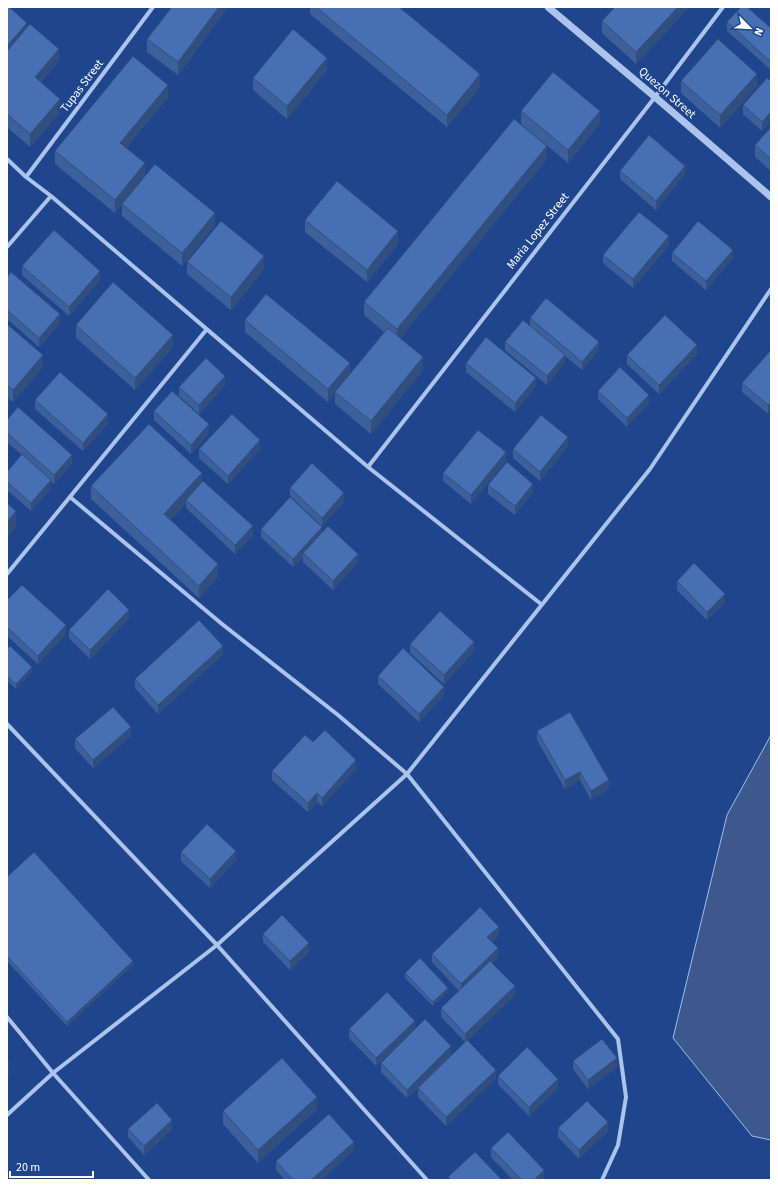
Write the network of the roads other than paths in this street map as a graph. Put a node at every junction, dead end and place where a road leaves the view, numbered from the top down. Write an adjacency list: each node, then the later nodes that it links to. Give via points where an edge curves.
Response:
1 (153, 7): 6 (street, Tupas Street)
2 (548, 7): 4 (street, Quezon Street)
3 (723, 7): 4 (street, Maria Lopez Street)
4 (655, 97): 8 (street, Quezon Street); 12 (street, Maria Lopez Street)
5 (7, 159): 6 (street)
6 (26, 177): 7 (street)
7 (51, 196): 9 (street); 11 (street)
8 (771, 197)
9 (7, 247)
10 (771, 289): 15 (street, via 650,469)
11 (207, 329): 12 (street); 13 (street)
12 (368, 467): 15 (street)
13 (70, 497): 14 (street); 17 (street)
14 (7, 574)
15 (541, 604): 17 (street)
16 (7, 724): 18 (street)
17 (407, 774): 18 (street); 24 (street, via 618,1039 626,1097 618,1145)
18 (217, 945): 20 (street); 23 (street)
19 (7, 1017): 20 (street)
20 (53, 1073): 21 (street); 22 (street)
21 (7, 1115)
22 (149, 1180)
23 (427, 1180)
24 (602, 1180)

